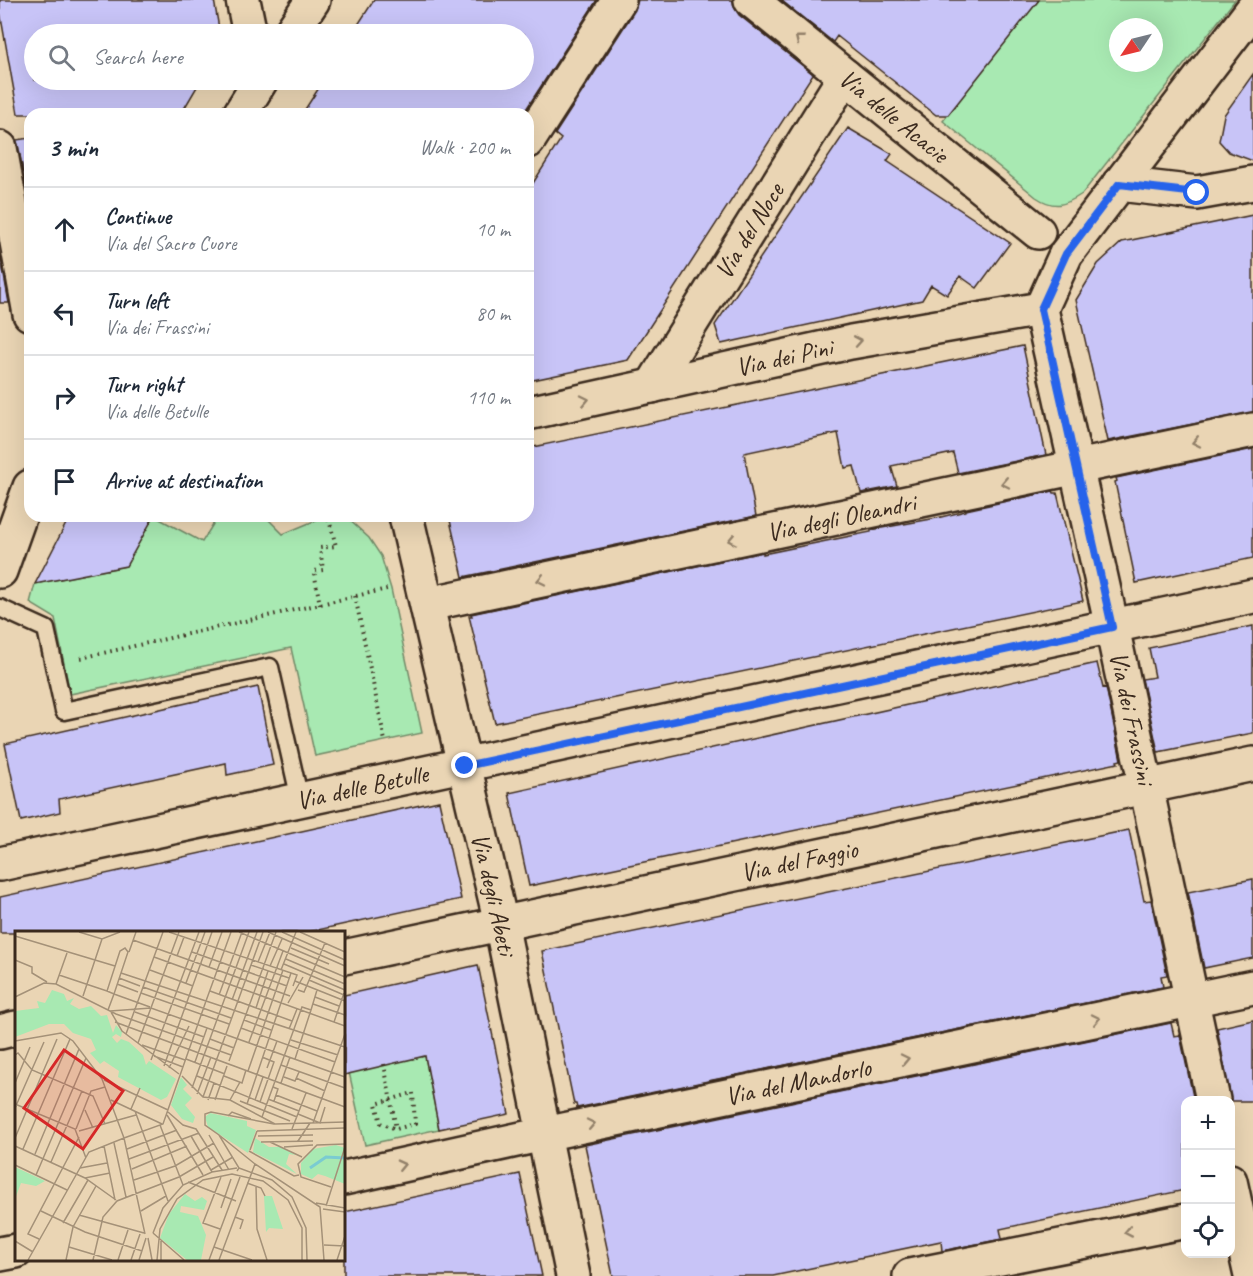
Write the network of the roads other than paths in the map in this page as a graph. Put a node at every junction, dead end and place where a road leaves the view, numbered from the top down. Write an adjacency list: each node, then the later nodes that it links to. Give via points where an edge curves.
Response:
1 (243, 0): 6 (street)
2 (313, 0): 7 (street)
3 (619, 0): 11 (street)
4 (751, 0): 8 (street, Via delle Acacie, one-way to 4)
5 (1253, 9): 14 (street)
6 (248, 24)
7 (297, 24)
8 (845, 76): 15 (street, Via delle Acacie); 18 (street, Via del Noce)
9 (253, 90): 10 (street)
10 (243, 108)
11 (534, 132)
12 (0, 148): 16 (street)
13 (1253, 183): 14 (street, via 1197,193)
14 (1119, 184): 17 (street, via 1066,254)
15 (1038, 232)
16 (19, 301)
17 (1041, 309): 18 (street, Via dei Pini, one-way to 17, via 851,342); 21 (street, Via dei Frassini)
18 (652, 386): 19 (street, Via dei Pini, one-way to 18)
19 (534, 412)
20 (1253, 430): 21 (street, Via degli Oleandri, one-way to 21)
21 (1077, 467): 26 (street, Via degli Oleandri, one-way to 26); 28 (street, Via dei Frassini)
22 (24, 504): 24 (street)
23 (408, 522): 26 (street, Via degli Abeti)
24 (0, 571)
25 (1253, 596): 28 (street, Via delle Betulle)
26 (428, 604): 30 (street, Via degli Abeti)
27 (0, 608): 32 (lane, via 46,629 63,711 270,667)
28 (1112, 627): 30 (street, Via delle Betulle); 31 (street, Via dei Frassini)
29 (1253, 764): 31 (street, Via del Faggio)
30 (465, 766): 32 (street, Via delle Betulle); 34 (street, Via degli Abeti)
31 (1146, 786): 34 (street, Via del Faggio); 37 (street, Via dei Frassini)
32 (300, 801): 33 (street, Via delle Betulle)
33 (0, 864)
34 (501, 923): 35 (street, Via del Faggio); 41 (street, Via degli Abeti)
35 (345, 957)
36 (1253, 987): 37 (street, Via del Mandorlo)
37 (1192, 1000): 40 (street, Via dei Frassini); 41 (street, Via del Mandorlo, one-way to 37)
38 (15, 1028): 39 (street)
39 (0, 1032)
40 (1213, 1096)
41 (544, 1134): 42 (street, Via del Mandorlo, one-way to 41); 47 (street, Via degli Abeti)
42 (345, 1178)
43 (1238, 1203): 49 (street)
44 (1181, 1222): 48 (street, one-way to 48)
45 (15, 1251): 46 (street)
46 (0, 1254)
47 (573, 1276)
48 (910, 1276)
49 (1251, 1276)

